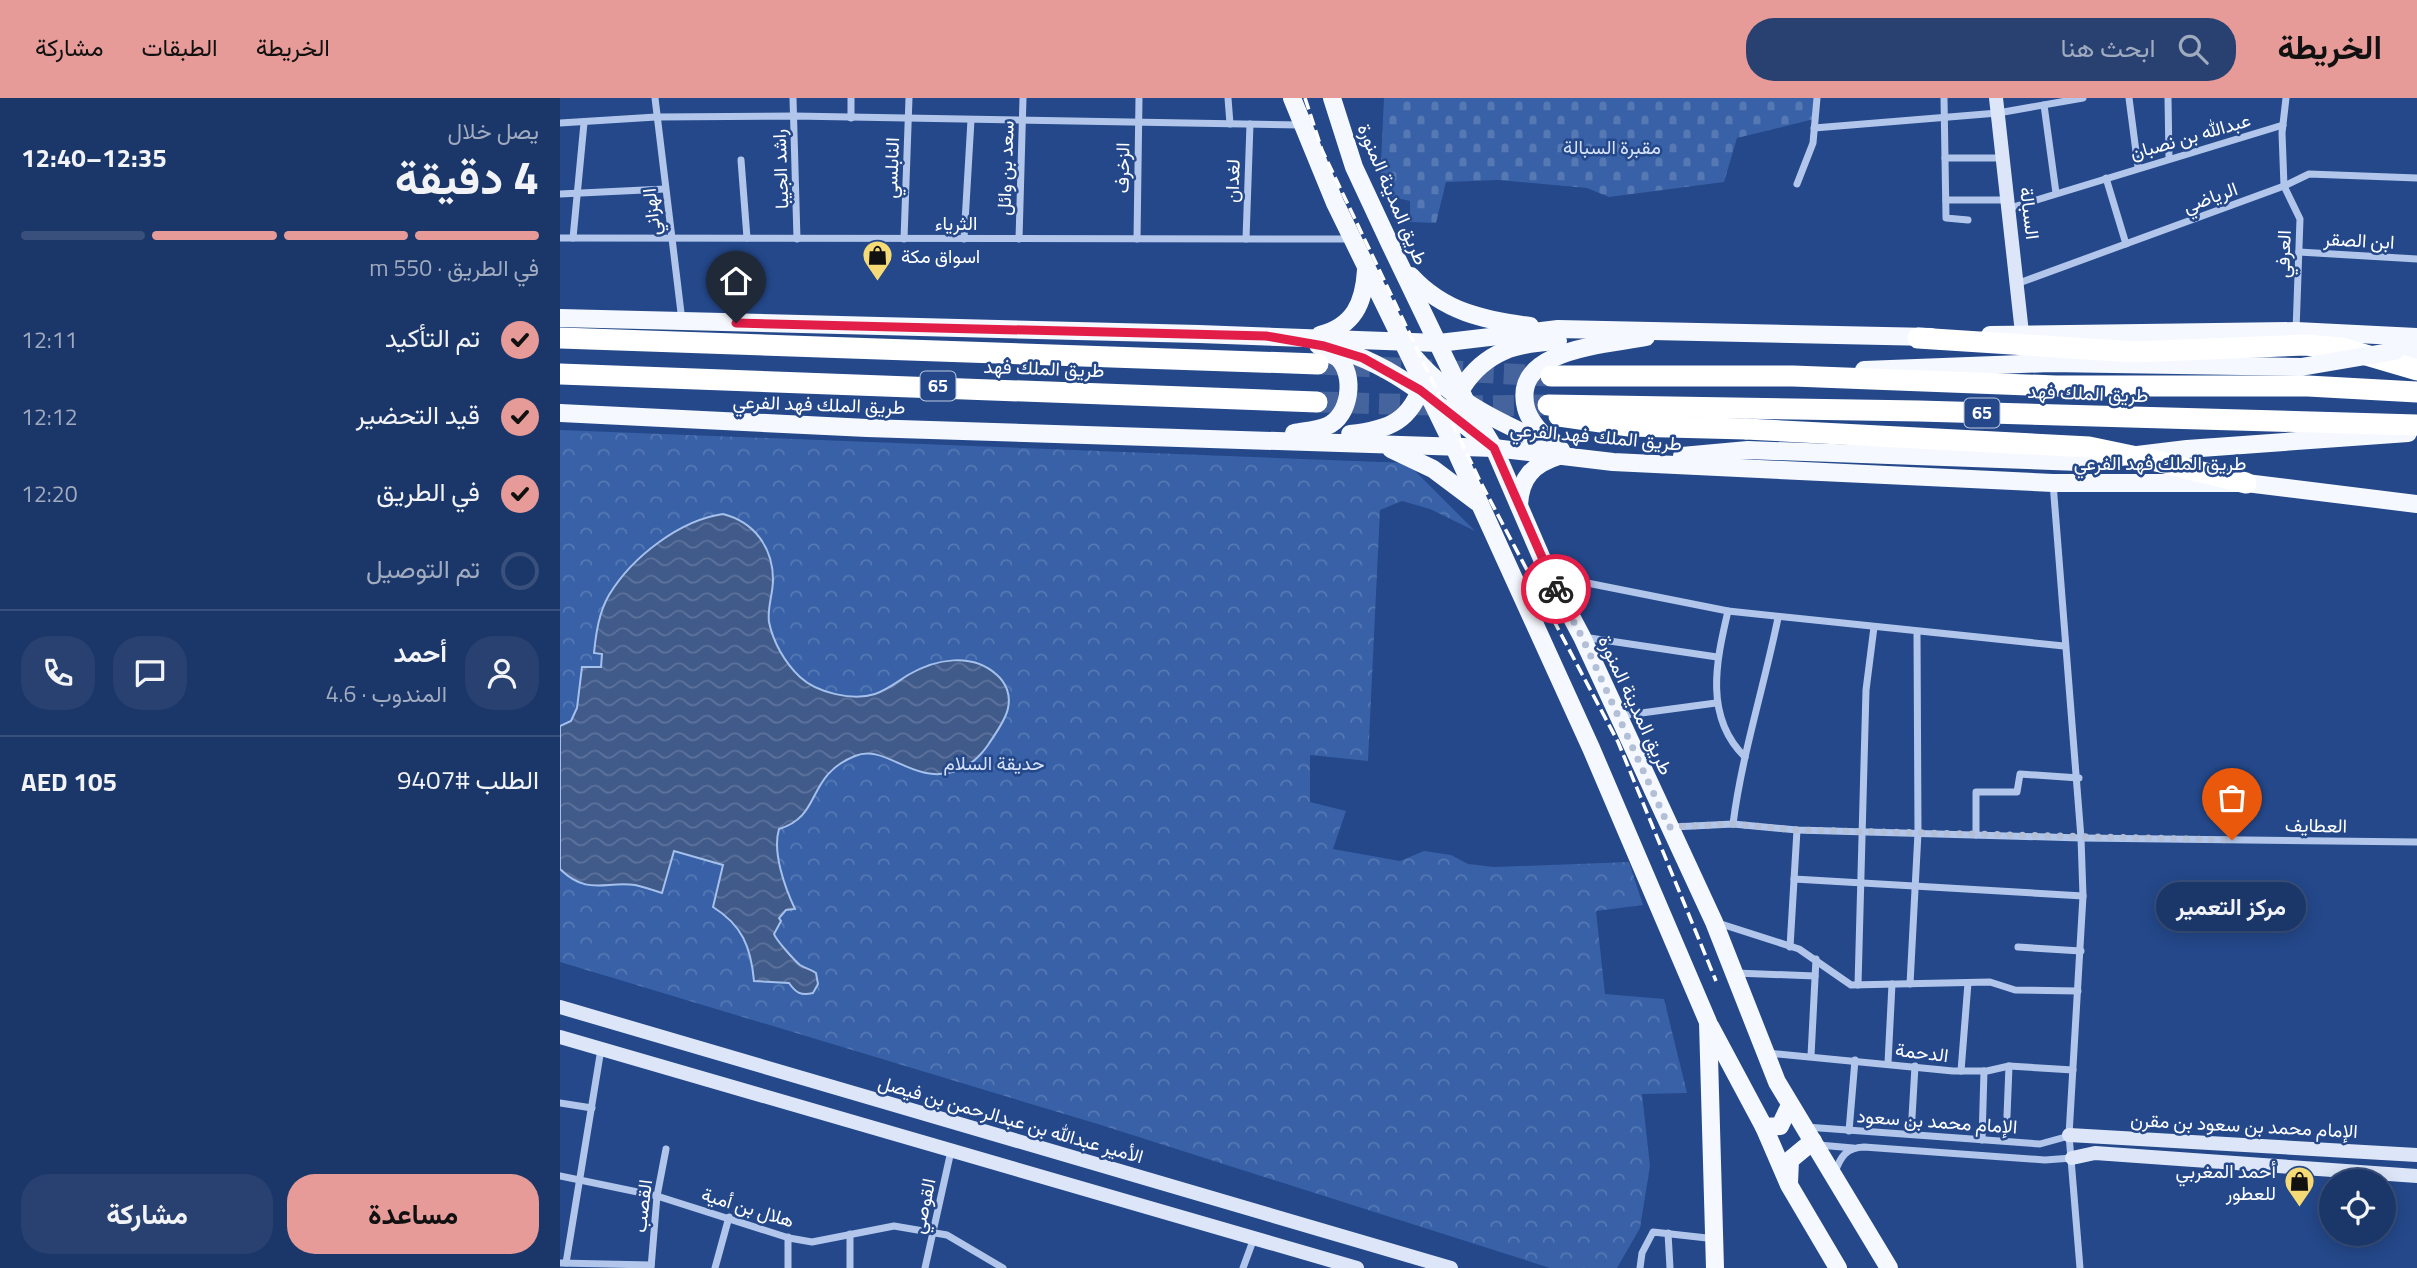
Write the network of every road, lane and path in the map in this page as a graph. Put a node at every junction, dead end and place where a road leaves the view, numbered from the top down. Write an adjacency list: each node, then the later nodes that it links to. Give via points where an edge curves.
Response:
1 (655, 98): 23 (street, الهزاني)
2 (793, 98): 22 (street, راشد الجيبا)
3 (851, 98): 24 (street)
4 (909, 98): 27 (street, النابلسي)
5 (1023, 98): 26 (street, سعد بن وائل)
6 (1139, 98): 31 (street, الزخرف)
7 (1228, 98): 32 (street)
8 (1292, 98): 34 (main road)
9 (1332, 98): 67 (main road, طريق المدينة المنورة, via 1354,167)
10 (1817, 98): 36 (street)
11 (1944, 98): 25 (street)
12 (1996, 98): 21 (main road, السبالة)
13 (2025, 98): 20 (street)
14 (2083, 98): 18 (street)
15 (2129, 98): 41 (street)
16 (2168, 98): 39 (street)
17 (2286, 98): 35 (street, العرفي)
18 (2063, 100): 19 (street)
19 (2044, 105): 20 (street); 48 (street)
20 (2026, 108): 21 (street)
21 (1998, 113): 25 (street); 38 (main road, السبالة)
22 (794, 116): 23 (street); 24 (street); 57 (street, راشد الجيبا)
23 (656, 117): 30 (street); 46 (street, الهزاني)
24 (851, 118): 27 (street)
25 (1944, 118): 36 (street); 37 (street)
26 (1023, 119): 28 (street); 31 (street); 60 (street, سعد بن وائل)
27 (909, 120): 28 (street); 58 (street, النابلسي)
28 (971, 120): 59 (street)
29 (560, 123): 30 (street)
30 (584, 123): 47 (street)
31 (1138, 123): 32 (street); 61 (street, الزخرف)
32 (1230, 124): 33 (street)
33 (1250, 124): 34 (street); 62 (street, لغدان)
34 (1302, 125): 63 (main road)
35 (2283, 125): 39 (street, عبدالله بن نصبان); 45 (street, العرفي)
36 (1814, 128): 44 (street)
37 (1945, 158): 38 (street); 50 (street)
38 (2003, 158): 51 (main road, السبالة)
39 (2169, 158): 41 (street, عبدالله بن نصبان)
40 (741, 160): 56 (street)
41 (2138, 167): 42 (street, عبدالله بن نصبان)
42 (2106, 177): 48 (street, عبدالله بن نصبان); 64 (street)
43 (2417, 178): 45 (street, الرياضي, via 2309,174)
44 (1797, 184)
45 (2284, 186): 64 (street, الرياضي); 65 (street, العرفي, via 2300,219)
46 (665, 189): 47 (street); 55 (street, الهزاني)
47 (578, 193): 49 (street); 54 (street)
48 (2056, 193): 51 (street, عبدالله بن نصبان)
49 (560, 194)
50 (1946, 200): 51 (street, عبدالله بن نصبان); 52 (street, via 1946,218)
51 (2009, 204): 69 (main road, السبالة)
52 (1968, 220)
53 (560, 238): 54 (street, الثرياء)
54 (573, 238): 55 (street, الثرياء)
55 (670, 238): 56 (street, الثرياء); 71 (street, الهزاني)
56 (747, 238): 57 (street, الثرياء)
57 (797, 239): 58 (street, الثرياء)
58 (904, 239): 59 (street, الثرياء)
59 (964, 239): 60 (street, الثرياء)
60 (1019, 239): 61 (street, الثرياء)
61 (1137, 239): 62 (street, الثرياء)
62 (1246, 239): 63 (street, الثرياء)
63 (1353, 240): 68 (main road)
64 (2126, 244): 69 (street, الرياضي)
65 (2299, 252): 66 (street, ابن الصقر); 74 (street, العرفي)
66 (2417, 259)
67 (1400, 265): 72 (main road, via 1438,301 1459,311); 82 (main road, طريق المدينة المنورة)
68 (1366, 267): 77 (main road, via 1358,310 1340,328); 81 (main road)
69 (2019, 283): 75 (main road, السبالة)
70 (560, 318): 71 (main road)
71 (682, 321): 76 (main road)
72 (1558, 329): 73 (main road); 82 (main road)
73 (1680, 330): 80 (main road); 91 (main road, via 1551,341 1506,350 1476,369); 102 (main road, via 1552,356 1529,378 1526,410 1548,439)
74 (2297, 331): 75 (main road); 78 (main road)
75 (2022, 333): 80 (main road)
76 (1266, 336): 77 (main road); 89 (main road, via 1363,358); 97 (main road, via 1323,350 1339,359 1349,391 1341,415 1328,426)
77 (1311, 337): 81 (main road)
78 (2417, 337)
79 (560, 338): 84 (highway, طريق الملك فهد / 65)
80 (1918, 338): 85 (highway, via 2136,352 2304,345 2342,348)
81 (1401, 342): 82 (main road); 89 (main road)
82 (1438, 344): 89 (main road); 91 (main road, طريق المدينة المنورة)
83 (2417, 352): 88 (main road, bridge, via 2395,351 2301,367 2050,363)
84 (1318, 364)
85 (2417, 370)
86 (560, 374): 92 (highway, طريق الملك فهد / 65)
87 (1551, 376): 88 (highway, طريق الملك فهد / 65)
88 (1793, 376): 90 (highway, طريق الملك فهد / 65)
89 (1424, 385): 91 (main road); 94 (main road); 97 (main road, via 1414,406 1380,430); 99 (main road)
90 (2417, 392)
91 (1461, 395): 94 (main road); 100 (main road, طريق المدينة المنورة); 102 (main road, via 1510,428 1569,454)
92 (1317, 402)
93 (560, 413): 97 (main road, طريق الملك فهد الفرعي, via 867,428)
94 (1451, 414): 99 (main road); 100 (main road)
95 (2417, 425): 104 (highway, طريق الملك فهد / 65, bridge, via 1919,411 1552,411 1629,426 2089,447)
96 (2417, 432): 102 (main road, via 2079,461 1748,450)
97 (1263, 438): 98 (main road, طريق الملك فهد الفرعي)
98 (1378, 443): 99 (main road, طريق الملك فهد الفرعي); 105 (main road, via 1433,469)
99 (1454, 447): 100 (main road, طريق الملك فهد الفرعي); 105 (main road)
100 (1494, 448): 101 (main road, طريق الملك فهد الفرعي); 107 (main road, طريق المدينة المنورة)
101 (1562, 456): 102 (main road, طريق الملك فهد الفرعي); 107 (main road, via 1542,462 1526,475)
102 (1614, 461): 103 (main road, طريق الملك فهد الفرعي)
103 (2053, 483): 104 (main road, طريق الملك فهد الفرعي); 114 (street)
104 (2246, 483): 106 (main road, طريق الملك فهد الفرعي)
105 (1480, 504): 145 (main road)
106 (2417, 504)
107 (1519, 505): 108 (main road, طريق المدينة المنورة)
108 (1549, 575): 109 (street); 113 (main road, طريق المدينة المنورة)
109 (1728, 611): 110 (street); 115 (street)
110 (1778, 618): 111 (street); 118 (street)
111 (1874, 626): 112 (street); 123 (street, via 1866,690)
112 (1917, 632): 114 (street); 124 (street)
113 (1582, 637): 115 (street); 117 (main road, طريق المدينة المنورة)
114 (2064, 646): 119 (street)
115 (1717, 657): 116 (street)
116 (1716, 703): 117 (street); 118 (street, via 1731,743)
117 (1619, 716): 121 (main road, طريق المدينة المنورة)
118 (1745, 757): 120 (street)
119 (2078, 778): 125 (street, via 2020,774 2017,792 1976,792); 126 (street)
120 (1733, 824): 121 (street, العطايف); 122 (street, العطايف)
121 (1669, 827): 132 (main road, طريق المدينة المنورة)
122 (1797, 830): 123 (street, العطايف); 128 (street)
123 (1860, 832): 124 (street, العطايف); 129 (street)
124 (1918, 833): 125 (street, العطايف); 130 (street)
125 (1976, 835): 126 (street, العطايف)
126 (2081, 838): 127 (street, العطايف); 131 (street)
127 (2417, 842)
128 (1794, 879): 129 (street); 133 (street)
129 (1859, 883): 130 (street); 142 (street)
130 (1916, 886): 131 (street); 141 (street)
131 (2083, 895): 135 (street)
132 (1714, 922): 133 (street); 137 (main road, طريق المدينة المنورة)
133 (1790, 947): 136 (street)
134 (2018, 947): 135 (street)
135 (2081, 951): 143 (street)
136 (1816, 958): 138 (street); 142 (street, via 1851,985)
137 (1734, 973): 138 (street); 148 (main road, طريق المدينة المنورة)
138 (1815, 976): 149 (street)
139 (1968, 983): 141 (street); 143 (street, via 1990,982 2015,990); 155 (street)
140 (1892, 984): 141 (street); 142 (street); 151 (street)
141 (1910, 984)
142 (1858, 985)
143 (2078, 991): 154 (street)
144 (560, 1007): 196 (main road, الأمير عبدالله بن عبدالرحمن بن فيصل)
145 (1708, 1022): 162 (main road); 199 (main road)
146 (560, 1037): 147 (main road)
147 (601, 1049): 159 (street); 170 (main road)
148 (1768, 1053): 149 (street, الدحمة); 158 (main road, طريق المدينة المنورة)
149 (1811, 1056): 150 (street, الدحمة)
150 (1855, 1060): 151 (street, الدحمة); 163 (street)
151 (1888, 1063): 152 (street, الدحمة)
152 (1915, 1066): 155 (street, الدحمة); 164 (street)
153 (2009, 1066): 154 (street, الدحمة); 156 (street, الدحمة); 160 (street)
154 (2073, 1070): 165 (street)
155 (1961, 1071): 156 (street, الدحمة)
156 (1984, 1071): 166 (street)
157 (560, 1103): 159 (street)
158 (1790, 1105): 161 (main road, طريق المدينة المنورة); 162 (main road, via 1780,1126)
159 (592, 1108): 176 (street)
160 (2007, 1116)
161 (1801, 1126): 163 (street, الإمام محمد بن سعود); 167 (main road, طريق المدينة المنورة)
162 (1764, 1127): 177 (main road)
163 (1849, 1130): 164 (street, الإمام محمد بن سعود)
164 (1911, 1134): 166 (street, الإمام محمد بن سعود)
165 (2069, 1135): 166 (street, الإمام محمد بن سعود, via 2040,1144); 171 (main road, الإمام محمد بن سعود بن مقرن); 172 (street)
166 (1982, 1140)
167 (1814, 1143): 168 (street, الإمام محمد بن سعود); 173 (main road, طريق المدينة المنورة); 177 (main road, via 1790,1160)
168 (1854, 1148): 172 (street, الإمام محمد بن سعود); 173 (street, الإمام محمد بن سعود, via 1842,1155)
169 (666, 1149): 178 (street, القصب)
170 (951, 1151): 180 (street, القوصي); 184 (main road)
171 (2417, 1155)
172 (2072, 1158): 175 (main road, الإمام محمد بن سعود بن مقرن, via 2095,1153); 202 (street)
173 (1833, 1175): 201 (main road, طريق المدينة المنورة)
174 (560, 1176): 176 (street, هلال بن أمية)
175 (2417, 1176)
176 (580, 1180): 178 (street, هلال بن أمية); 186 (street)
177 (1789, 1185): 200 (main road)
178 (657, 1196): 179 (street, هلال بن أمية); 188 (street, القصب)
179 (729, 1216): 183 (street, هلال بن أمية); 190 (street)
180 (933, 1233): 182 (street, هلال بن أمية, via 894,1226); 187 (street, هلال بن أمية, via 947,1235); 193 (street, القوصي)
181 (1668, 1233): 185 (street); 197 (street, via 1653,1232); 198 (street)
182 (850, 1234): 183 (street, هلال بن أمية, via 812,1242); 192 (street)
183 (788, 1237): 191 (street)
184 (1254, 1238): 189 (main road); 195 (street)
185 (1707, 1238)
186 (563, 1263): 188 (street)
187 (991, 1265): 194 (street, هلال بن أمية)
188 (651, 1267)
189 (1349, 1267)
190 (715, 1268)
191 (788, 1268)
192 (850, 1268)
193 (925, 1268)
194 (1003, 1268)
195 (1243, 1268)
196 (1451, 1268)
197 (1640, 1268)
198 (1670, 1268)
199 (1715, 1268)
200 (1838, 1268)
201 (1889, 1268)
202 (2080, 1268)

